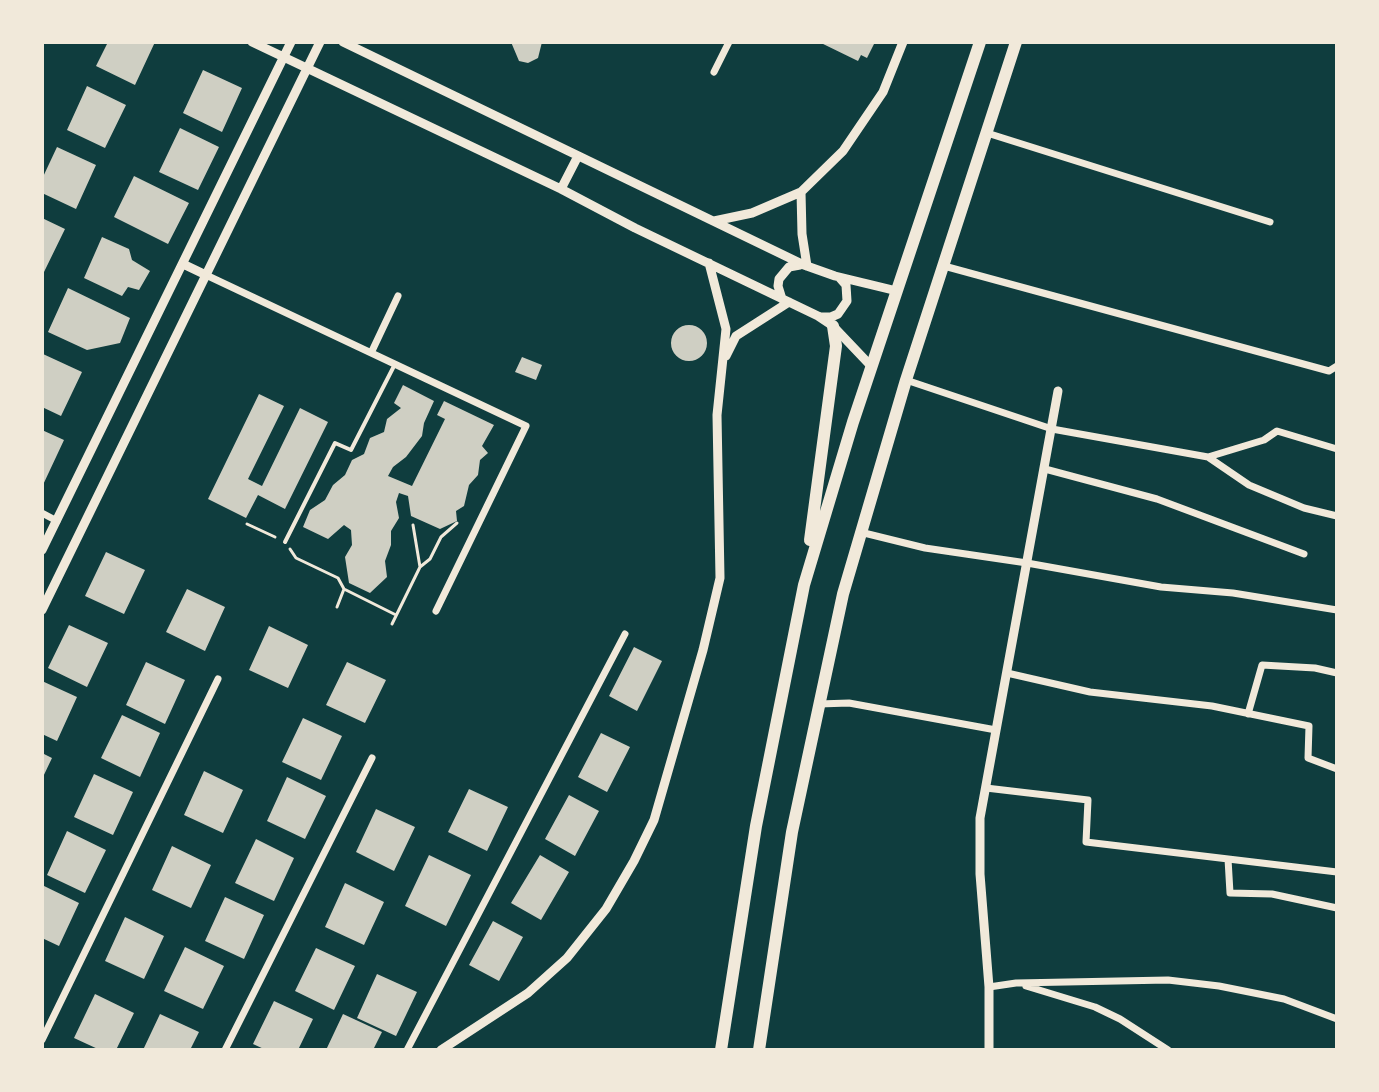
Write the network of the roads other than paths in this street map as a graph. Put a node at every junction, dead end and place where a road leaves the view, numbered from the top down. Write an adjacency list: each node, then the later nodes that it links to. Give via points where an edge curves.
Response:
1 (252, 42): 9 (street)
2 (291, 42): 9 (street)
3 (343, 42): 13 (street)
4 (729, 42): 11 (street)
5 (903, 42): 15 (street, via 883,92 843,151)
6 (980, 42): 24 (highway)
7 (1016, 42): 12 (highway)
8 (318, 47): 10 (street)
9 (284, 57): 10 (street); 19 (street)
10 (307, 69): 14 (street); 22 (street)
11 (714, 72)
12 (987, 133): 17 (street); 21 (highway)
13 (578, 156): 14 (street); 16 (street)
14 (561, 189): 18 (street)
15 (801, 192): 16 (street, via 752,213); 20 (street)
16 (712, 222): 20 (street)
17 (1270, 222)
18 (709, 263): 26 (street); 31 (street, via 726,329)
19 (183, 264): 22 (street); 42 (street)
20 (805, 266): 23 (street); 26 (street, via 793,264 783,272 778,286)
21 (944, 266): 33 (street, via 1329,371); 34 (highway)
22 (206, 275): 29 (street); 49 (street)
23 (835, 276): 24 (street); 27 (street, via 846,285 847,301 831,317)
24 (897, 291): 32 (highway)
25 (398, 296): 29 (street)
26 (786, 300): 27 (street); 31 (street, via 736,336)
27 (818, 316): 28 (street)
28 (833, 326): 32 (street); 48 (highway, via 836,346)
29 (372, 351): 30 (street)
30 (396, 363): 44 (lane, via 351,450 335,443); 51 (street, via 526,426)
31 (723, 363): 71 (street, via 717,415 720,578 654,820 606,909 567,958 528,993)
32 (871, 366): 48 (highway)
33 (1337, 366)
34 (906, 380): 36 (street); 43 (highway)
35 (1058, 391): 36 (street)
36 (1052, 429): 38 (street); 39 (street)
37 (1337, 449): 38 (street, via 1277,431)
38 (1208, 457): 41 (street, via 1249,485)
39 (1045, 469): 46 (street, via 1157,499); 47 (street)
40 (42, 513): 42 (street)
41 (1337, 516)
42 (57, 521): 45 (street)
43 (860, 532): 47 (street); 56 (highway)
44 (285, 542)
45 (42, 550)
46 (1304, 554)
47 (1027, 563): 50 (street); 53 (street)
48 (803, 594): 72 (highway, via 756,826)
49 (42, 610)
50 (1337, 610)
51 (436, 611)
52 (625, 634): 70 (street)
53 (1007, 673): 57 (street, via 1090,692); 58 (street)
54 (1337, 673): 57 (street, via 1262,665)
55 (218, 679): 68 (street)
56 (819, 704): 58 (street, via 849,703); 73 (highway, via 792,832)
57 (1248, 714): 60 (street, via 1309,726 1308,758)
58 (996, 730): 61 (street)
59 (372, 758): 69 (street)
60 (1337, 769)
61 (986, 788): 62 (street, via 1088,800 1086,842); 66 (street, via 980,874)
62 (1228, 859): 63 (street); 64 (street, via 1230,893 1272,894)
63 (1337, 872)
64 (1337, 908)
65 (1016, 983): 66 (street); 67 (street, via 1168,980 1284,999); 75 (street, via 1095,1007)
66 (989, 987): 74 (street)
67 (1337, 1019)
68 (42, 1040)
69 (225, 1050)
70 (407, 1050)
71 (441, 1050)
72 (721, 1050)
73 (759, 1050)
74 (989, 1050)
75 (1168, 1050)

